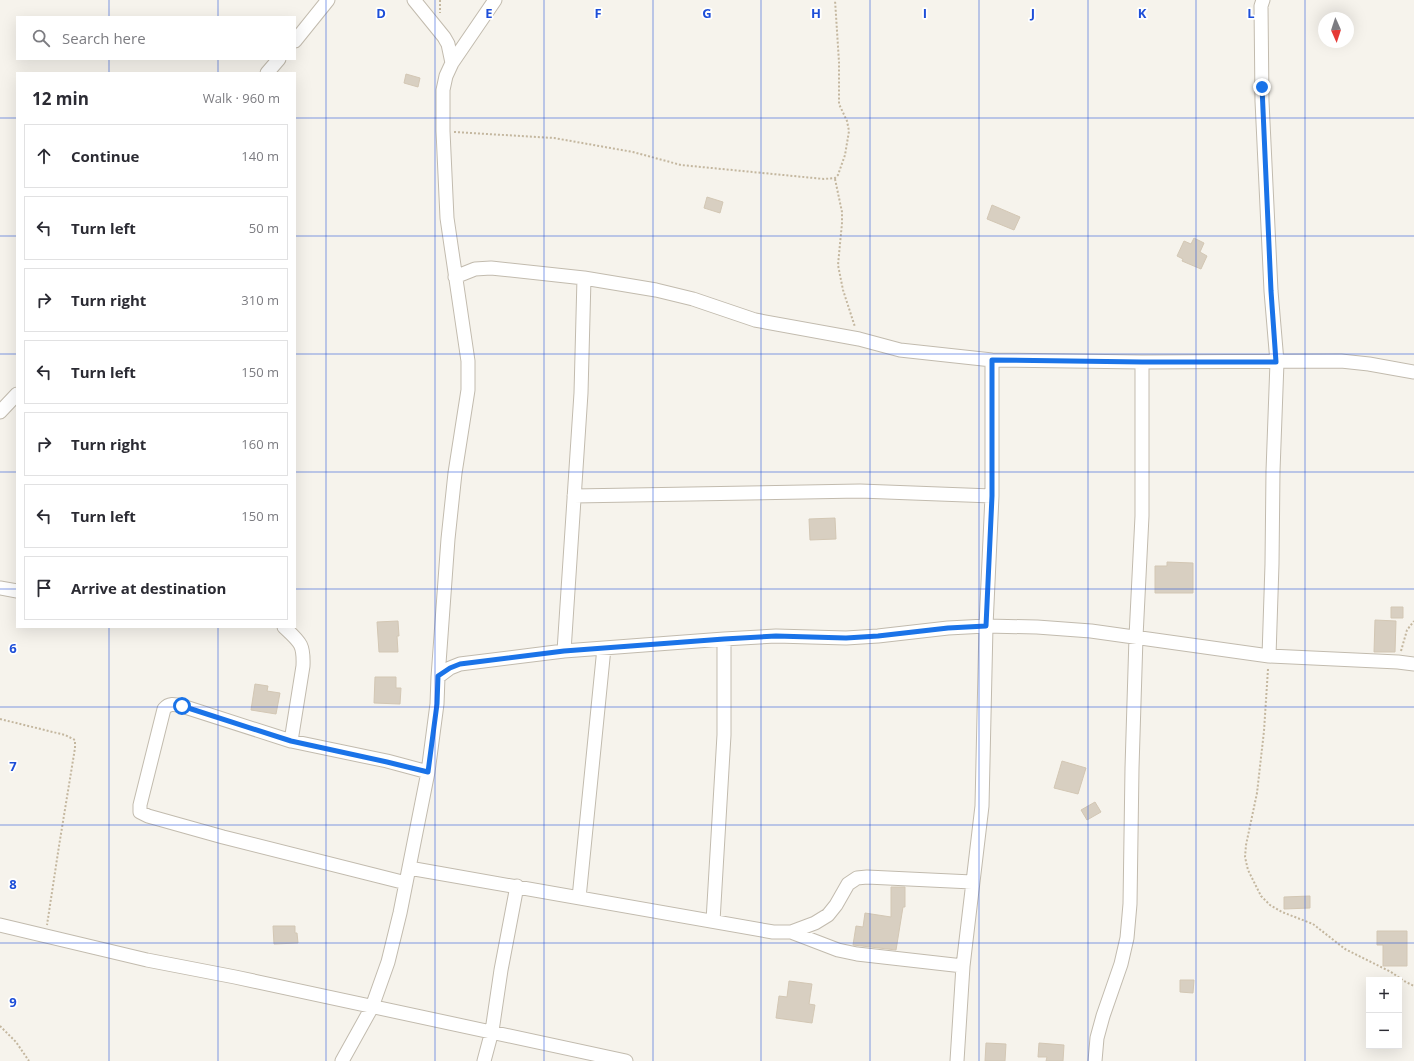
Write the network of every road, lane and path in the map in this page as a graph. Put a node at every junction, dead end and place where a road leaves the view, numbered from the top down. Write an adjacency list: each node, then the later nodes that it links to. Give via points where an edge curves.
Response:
1 (328, 0): 6 (street)
2 (414, 0): 8 (street, via 444,37)
3 (495, 0): 8 (street)
4 (835, 0): 11 (path, via 839,104 849,131 838,176)
5 (1263, 0): 17 (street, via 1262,101)
6 (296, 40)
7 (278, 60): 9 (street)
8 (452, 64): 10 (street, via 443,90)
9 (268, 72)
10 (443, 131): 11 (path, via 554,138 633,152 681,165); 12 (street, via 447,218)
11 (835, 178): 14 (path, via 842,212 839,272)
12 (455, 277): 13 (street, via 475,269 491,268); 35 (street, via 468,360 468,390 454,480)
13 (584, 278): 14 (street, via 693,299 754,320); 21 (street, via 581,393)
14 (859, 339): 15 (street, via 900,350)
15 (992, 360): 16 (street); 22 (street)
16 (1142, 362): 17 (street); 28 (street, via 1142,516)
17 (1276, 362): 18 (street, via 1340,361); 32 (street)
18 (1414, 372)
19 (16, 395): 20 (street)
20 (0, 412)
21 (574, 496): 22 (street, via 852,491); 31 (street)
22 (992, 496): 26 (street)
23 (0, 588): 24 (street)
24 (16, 591)
25 (1414, 621): 33 (path, via 1407,630)
26 (986, 626): 28 (street, via 1038,626); 29 (street, via 846,638 776,636); 40 (street, via 982,806)
27 (285, 628): 37 (street, via 302,645 304,653)
28 (1136, 637): 32 (street); 58 (street, via 1127,938 1122,964 1097,1038)
29 (724, 639): 30 (street); 44 (street, via 724,735)
30 (604, 648): 31 (street); 43 (street)
31 (564, 651): 35 (street, via 460,664)
32 (1269, 656): 33 (street); 49 (path, via 1257,793 1246,845 1248,870 1261,896 1270,905 1312,924 1345,949)
33 (1398, 662): 34 (street)
34 (1414, 664)
35 (438, 676): 38 (street)
36 (0, 719): 47 (path, via 65,735 75,740)
37 (291, 741): 38 (street); 41 (street, via 182,706 168,705 162,714 140,812 222,837)
38 (428, 772): 39 (street)
39 (409, 868): 41 (street); 42 (street)
40 (972, 882): 46 (street, via 857,878 848,884 828,915); 48 (street)
41 (406, 883): 50 (street, via 388,962)
42 (517, 886): 43 (street); 52 (street)
43 (579, 898): 44 (street)
44 (713, 921): 46 (street, via 773,932)
45 (0, 925): 47 (street)
46 (791, 932): 48 (street, via 838,950 857,954)
47 (46, 936): 50 (street)
48 (964, 966): 57 (street)
49 (1414, 986)
50 (372, 1007): 52 (street); 54 (street)
51 (0, 1026): 53 (path, via 16,1042)
52 (492, 1031): 55 (street); 56 (street)
53 (29, 1061)
54 (342, 1061)
55 (484, 1061)
56 (626, 1061)
57 (957, 1061)
58 (1095, 1061)

